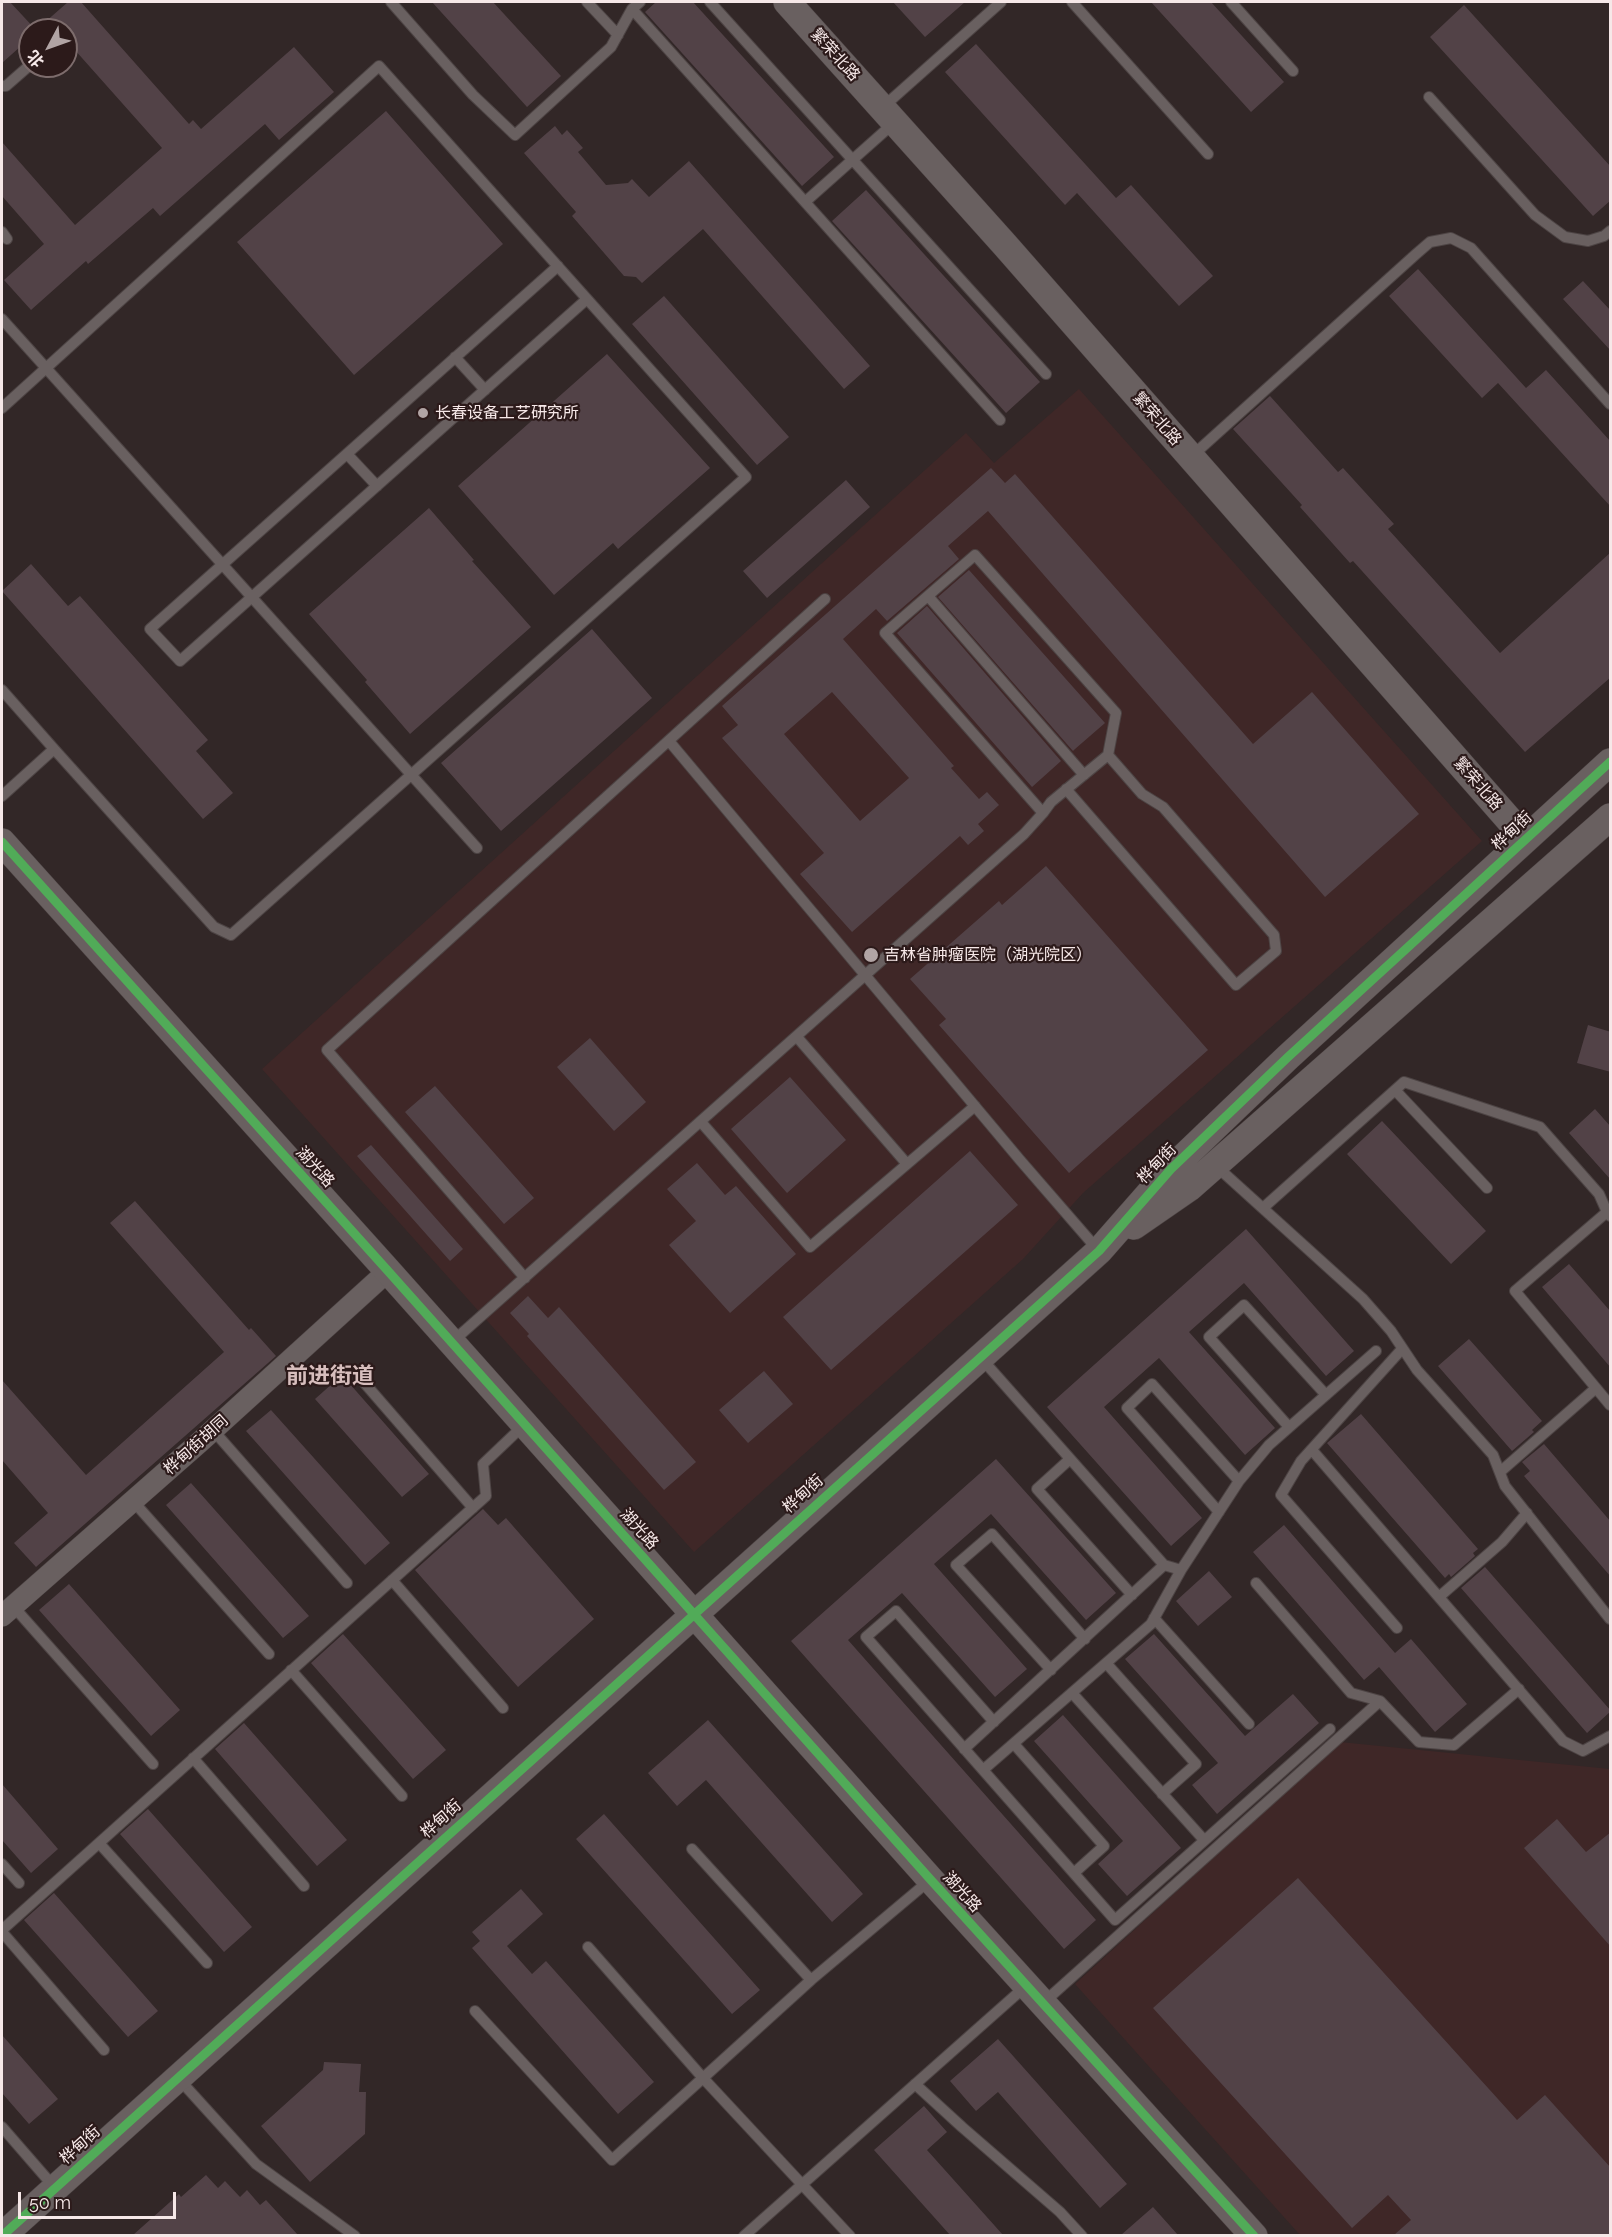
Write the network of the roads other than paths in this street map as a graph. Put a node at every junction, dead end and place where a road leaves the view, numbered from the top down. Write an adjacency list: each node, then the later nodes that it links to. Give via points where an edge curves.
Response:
1 (391, 2): 9 (lane, via 473,96 515,135 611,47)
2 (587, 2): 9 (lane)
3 (710, 2): 16 (lane)
4 (787, 2): 14 (street, 繁荣北路)
5 (1001, 2): 14 (lane)
6 (1072, 2): 15 (lane)
7 (1231, 2): 10 (lane)
8 (636, 5): 9 (lane); 17 (lane)
9 (618, 35)
10 (1293, 71)
11 (18, 76): 12 (lane)
12 (2, 86)
13 (1429, 97): 18 (lane, via 1535,215 1565,237 1588,241)
14 (889, 115): 16 (lane); 30 (street, 繁荣北路)
15 (1208, 154)
16 (853, 159): 17 (lane); 24 (lane)
17 (805, 202): 28 (lane)
18 (1611, 231)
19 (558, 266): 20 (lane); 22 (lane); 23 (lane, via 379,66)
20 (588, 299): 25 (lane); 41 (lane, via 746,477)
21 (2, 319): 23 (lane)
22 (455, 357): 25 (lane); 29 (lane)
23 (45, 368): 27 (lane); 32 (lane)
24 (1046, 374)
25 (485, 390): 31 (lane)
26 (1611, 404): 30 (lane, via 1471,248 1450,238 1430,243 1415,255)
27 (2, 408)
28 (1000, 420)
29 (347, 454): 31 (lane); 32 (lane)
30 (1191, 457): 47 (street, 繁荣北路)
31 (377, 486): 34 (lane)
32 (222, 564): 34 (lane); 34 (lane, via 150,629 180,661)
33 (928, 596): 39 (lane, via 975,555 1116,713); 42 (lane); 45 (lane, via 885,633)
34 (251, 597): 41 (lane)
35 (825, 599): 37 (lane)
36 (2, 690): 38 (lane)
37 (669, 741): 50 (lane); 62 (lane, via 327,1050)
38 (54, 749): 41 (lane, via 214,927 231,935); 44 (lane)
39 (1108, 755): 42 (lane); 43 (lane, via 1142,794 1163,807 1274,935 1276,951 1236,985)
40 (1611, 762): 47 (street, 桦甸街)
41 (411, 774): 49 (lane)
42 (1083, 775): 43 (lane)
43 (1066, 789): 45 (lane)
44 (2, 796)
45 (1043, 813): 50 (lane)
46 (1611, 817): 56 (street, 桦甸街)
47 (1526, 839): 60 (street, 桦甸街, via 1171,1169)
48 (2, 842): 61 (street, 湖光路)
49 (477, 848)
50 (866, 976): 51 (lane); 53 (lane)
51 (797, 1037): 54 (lane); 55 (lane)
52 (1395, 1090): 57 (lane); 58 (lane); 59 (lane, via 1404,1082 1540,1127 1599,1194)
53 (975, 1106): 55 (lane); 60 (lane)
54 (701, 1122): 55 (lane, via 810,1247); 62 (lane)
55 (907, 1164)
56 (1215, 1165): 58 (lane); 60 (street, 桦甸街)
57 (1487, 1188)
58 (1263, 1208): 64 (lane, via 1363,1299)
59 (1609, 1214): 68 (lane, via 1515,1291)
60 (1099, 1251): 66 (street, 桦甸街)
61 (388, 1271): 63 (street, 湖光路); 73 (street, 桦甸街胡同)
62 (525, 1278): 63 (lane)
63 (452, 1342): 71 (street, 湖光路)
64 (1402, 1349): 74 (lane); 76 (lane, via 1493,1455)
65 (1376, 1351): 69 (lane)
66 (980, 1357): 75 (lane); 90 (street, 桦甸街)
67 (361, 1379): 79 (lane)
68 (1596, 1388): 70 (lane); 76 (lane)
69 (1326, 1395): 72 (lane); 72 (lane, via 1244,1305 1209,1337)
70 (1611, 1405)
71 (525, 1424): 79 (lane, via 483,1464 486,1497); 90 (street, 湖光路)
72 (1289, 1427): 77 (lane)
73 (213, 1430): 78 (street, 桦甸街胡同); 85 (lane)
74 (1312, 1449): 88 (lane); 93 (lane, via 1281,1495)
75 (1070, 1459): 82 (lane); 87 (lane, via 1037,1489)
76 (1500, 1472): 81 (lane, via 1505,1486)
77 (1239, 1481): 80 (lane); 80 (lane, via 1152,1384 1127,1408)
78 (133, 1501): 89 (street, 桦甸街胡同); 95 (lane)
79 (473, 1508): 84 (lane)
80 (1219, 1512): 83 (lane)
81 (1527, 1513): 88 (lane, via 1502,1542); 92 (lane)
82 (1164, 1565): 83 (lane); 87 (lane)
83 (1181, 1570): 91 (lane)
84 (392, 1580): 97 (lane); 102 (lane)
85 (347, 1583)
86 (1256, 1583): 101 (lane, via 1351,1693)
87 (1132, 1595): 94 (lane)
88 (1439, 1597): 99 (lane)
89 (7, 1611): 110 (lane)
90 (693, 1612): 119 (street, 湖光路); 129 (street, 桦甸街)
91 (1154, 1618): 96 (lane); 104 (lane)
92 (1611, 1618)
93 (1397, 1628)
94 (1084, 1639): 98 (lane); 98 (lane, via 992,1534 956,1565)
95 (269, 1654)
96 (1107, 1664): 100 (lane); 112 (lane, via 1196,1764)
97 (291, 1670): 109 (lane); 113 (lane)
98 (1051, 1670): 103 (lane)
99 (1519, 1689): 101 (lane, via 1454,1745 1419,1742); 106 (lane, via 1563,1741 1583,1751)
100 (1072, 1694): 107 (lane); 112 (lane)
101 (1380, 1701): 126 (lane)
102 (503, 1708)
103 (994, 1722): 108 (lane); 108 (lane, via 896,1611 866,1638)
104 (1249, 1724)
105 (1330, 1729): 114 (lane)
106 (1611, 1736)
107 (1014, 1744): 111 (lane); 118 (lane, via 1104,1846)
108 (964, 1749): 111 (lane)
109 (193, 1758): 115 (lane); 121 (lane)
110 (153, 1764)
111 (983, 1770): 118 (lane)
112 (1162, 1794): 114 (lane)
113 (402, 1796)
114 (1204, 1840): 118 (lane, via 1114,1920)
115 (99, 1843): 122 (lane); 124 (lane)
116 (693, 1848): 125 (lane)
117 (2, 1864): 120 (lane)
118 (1074, 1873)
119 (930, 1879): 125 (lane); 126 (street, 湖光路)
120 (19, 1884)
121 (304, 1887)
122 (2, 1931): 128 (lane)
123 (588, 1947): 130 (lane)
124 (207, 1963)
125 (811, 1980): 130 (lane)
126 (1035, 1994): 131 (lane); 140 (street, 湖光路)
127 (475, 2011): 130 (lane, via 612,2160)
128 (104, 2050)
129 (178, 2078): 134 (street, 桦甸街); 136 (lane, via 255,2164)
130 (703, 2078): 133 (lane)
131 (915, 2084): 133 (lane); 139 (lane)
132 (2, 2127): 134 (lane)
133 (801, 2184): 137 (lane); 138 (lane)
134 (55, 2188): 135 (street, 桦甸街)
135 (11, 2232)
136 (355, 2235)
137 (744, 2235)
138 (850, 2235)
139 (1082, 2235)
140 (1254, 2235)

